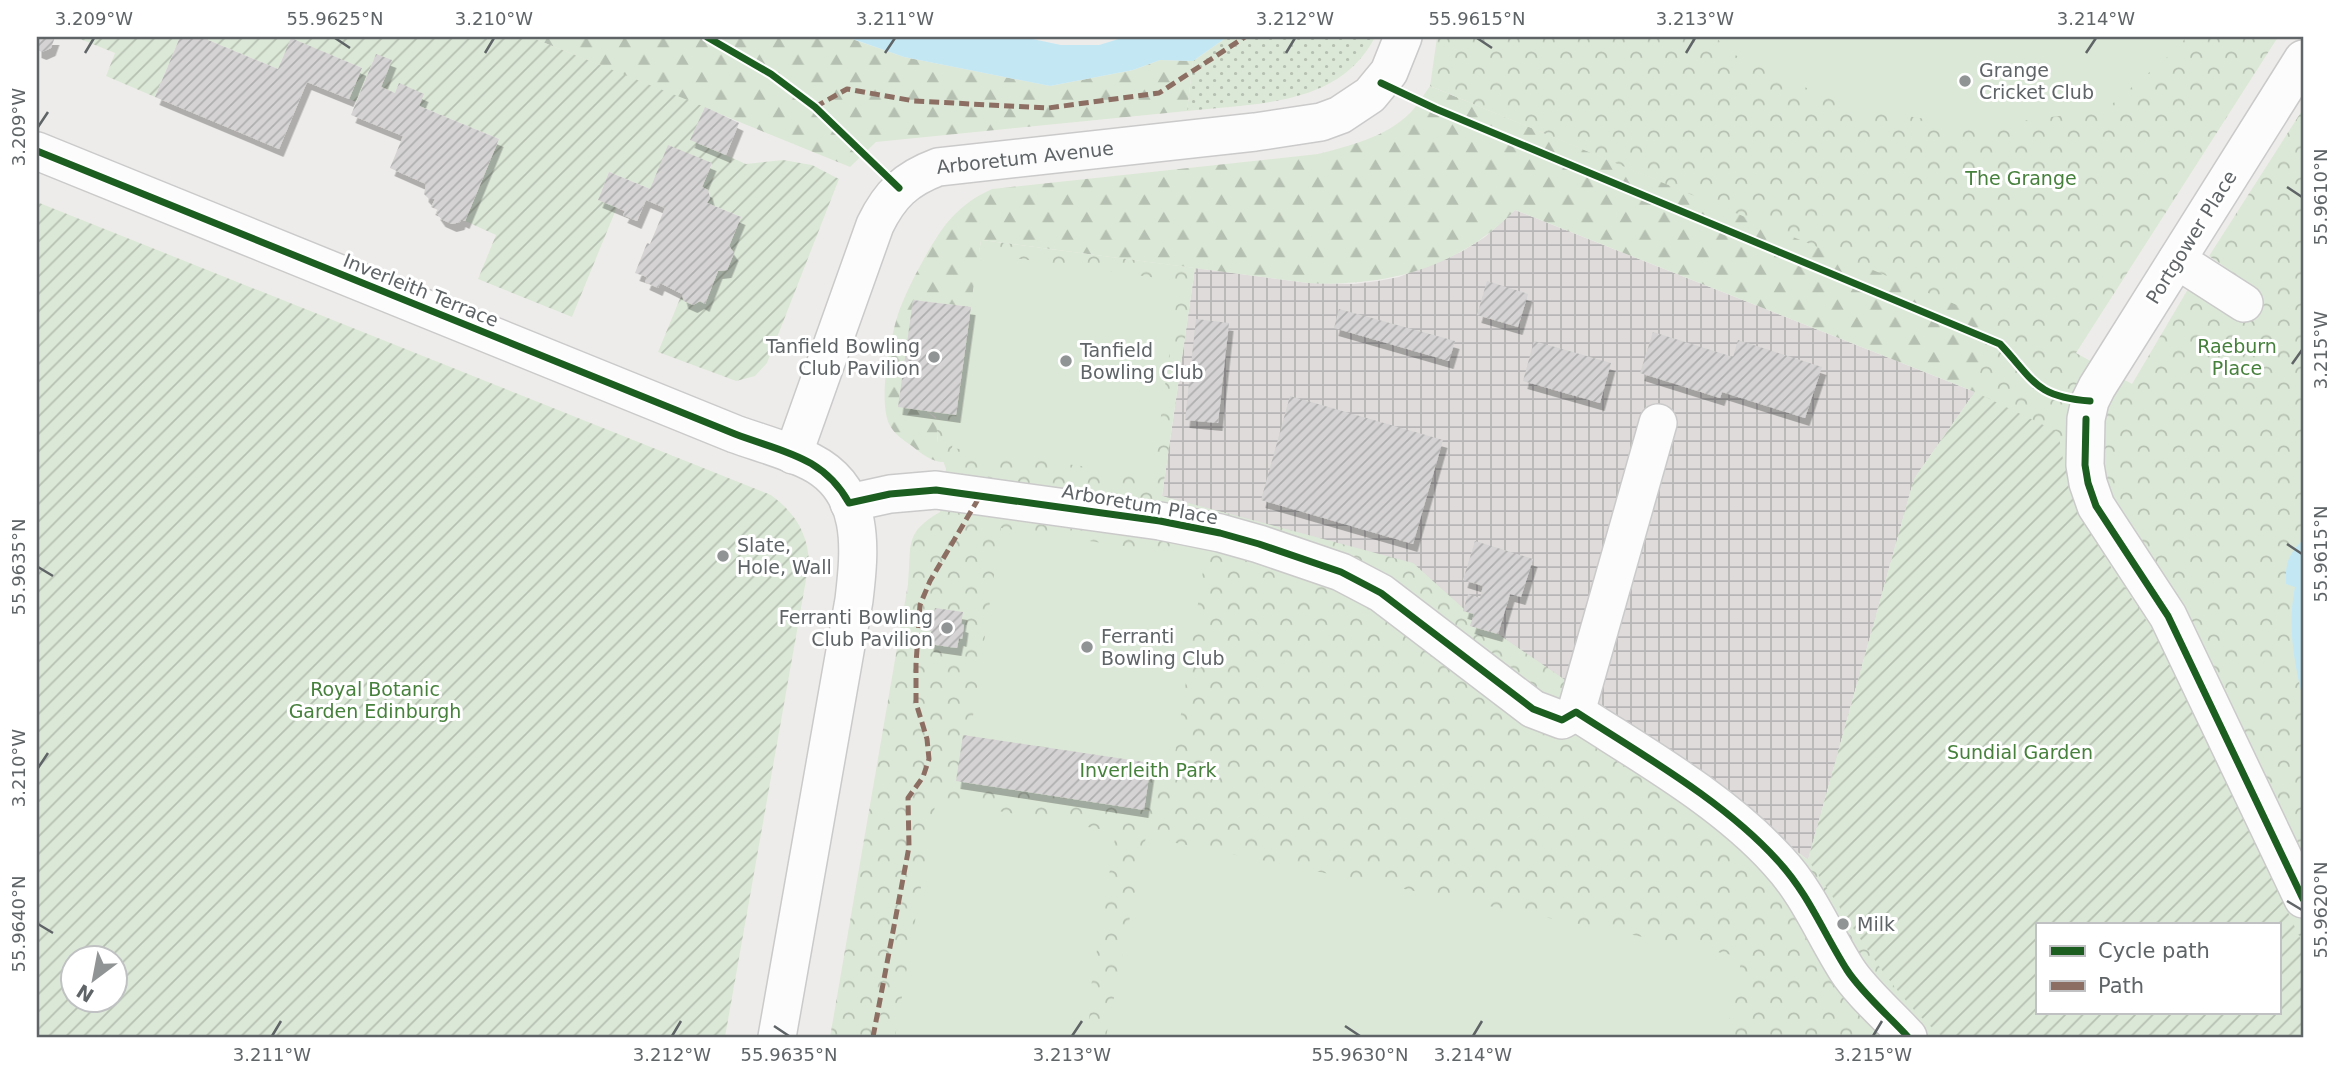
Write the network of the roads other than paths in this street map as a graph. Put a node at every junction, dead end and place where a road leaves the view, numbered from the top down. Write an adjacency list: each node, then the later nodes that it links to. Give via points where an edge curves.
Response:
1 (1403, 37): 7 (street, Arboretum Avenue, via 1389,72 1370,95 1321,122 938,167 914,176 888,200 874,225)
2 (2303, 59): 4 (street, Portgower Place)
3 (37, 151): 7 (street, Inverleith Terrace)
4 (2176, 260): 5 (street); 10 (street, Portgower Place, via 2090,401 2086,419 2088,484 2096,506 2168,616)
5 (2244, 303)
6 (1658, 422): 9 (street)
7 (793, 456): 8 (street, via 826,472)
8 (849, 503): 9 (street, Arboretum Place, via 936,490 1160,521 1259,544 1341,572 1381,593 1533,709 1562,720); 11 (street, via 859,538 854,600)
9 (1576, 712): 12 (street, via 1756,838 1799,887 1849,973)
10 (2303, 899)
11 (777, 1037)
12 (1908, 1037)

